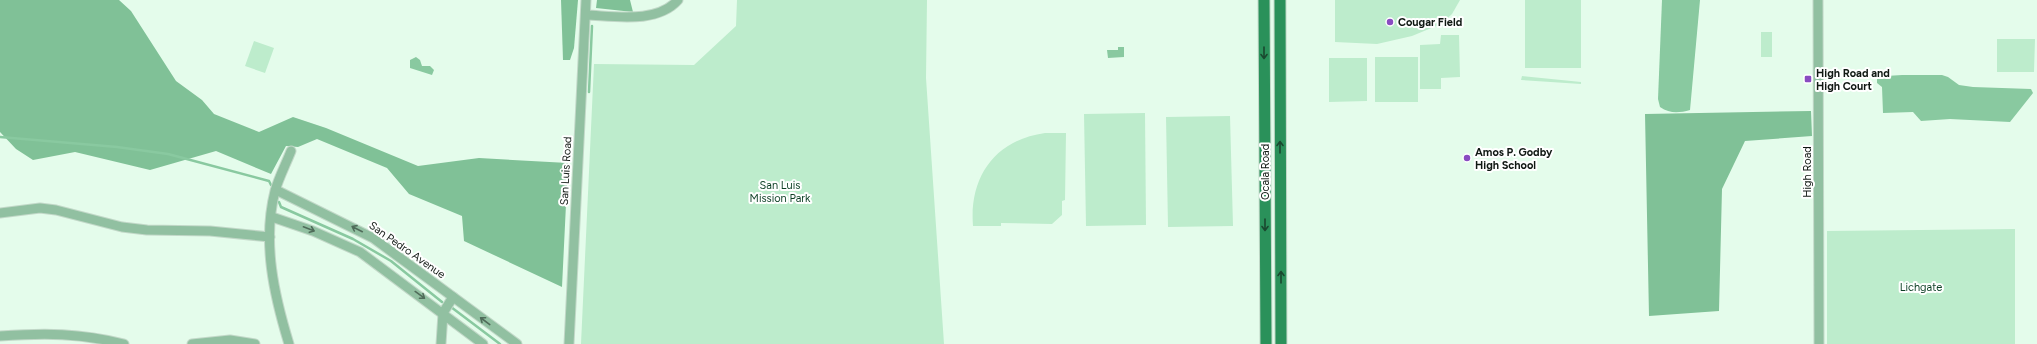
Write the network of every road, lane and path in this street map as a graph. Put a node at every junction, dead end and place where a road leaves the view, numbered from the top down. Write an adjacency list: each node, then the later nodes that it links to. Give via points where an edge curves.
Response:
1 (586, 0): 6 (street, San Luis Road)
2 (678, 0): 6 (street, via 669,8 653,14)
3 (1264, 0): 8 (main road, Ocala Road)
4 (1280, 0): 7 (main road, Ocala Road)
5 (1818, 0): 31 (street, High Road)
6 (586, 15): 28 (street, San Luis Road)
7 (1280, 32): 8 (main road); 16 (main road, Ocala Road, one-way to 7)
8 (1264, 33): 15 (main road, Ocala Road, one-way to 15)
9 (291, 151): 10 (street)
10 (276, 190): 12 (street); 14 (street, San Pedro Avenue, one-way to 10, via 373,238)
11 (0, 213): 13 (street, via 40,208 122,227)
12 (272, 217): 13 (street); 17 (street, one-way to 17, via 313,230 360,252)
13 (270, 237): 24 (street, via 272,278)
14 (453, 297): 17 (street); 27 (street, San Pedro Avenue, one-way to 14)
15 (1265, 308): 16 (main road); 18 (main road, Ocala Road)
16 (1281, 308): 19 (main road, Ocala Road)
17 (443, 313): 25 (street); 26 (street)
18 (1265, 328): 19 (main road); 29 (main road, Ocala Road)
19 (1281, 328): 30 (main road, Ocala Road)
20 (0, 336): 21 (street, via 77,334)
21 (124, 344)
22 (192, 344): 23 (street, via 230,340)
23 (255, 344)
24 (287, 344)
25 (441, 344)
26 (483, 344)
27 (517, 344)
28 (569, 344)
29 (1266, 344)
30 (1281, 344)
31 (1819, 344)

